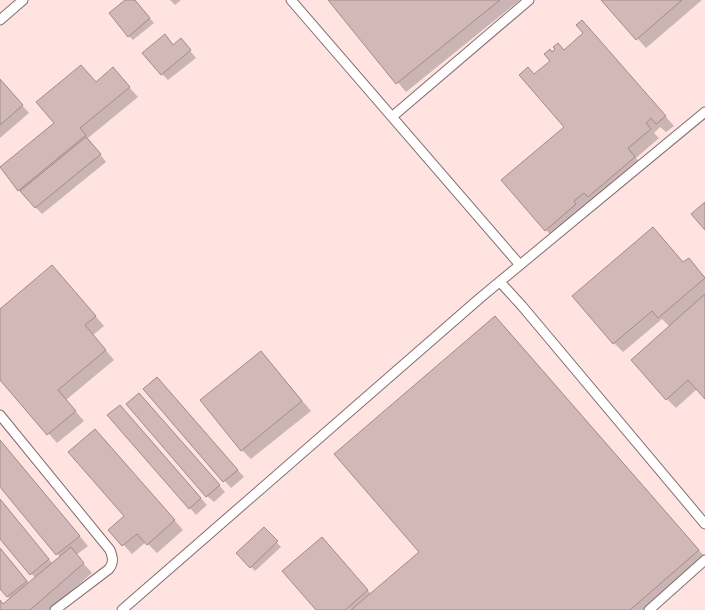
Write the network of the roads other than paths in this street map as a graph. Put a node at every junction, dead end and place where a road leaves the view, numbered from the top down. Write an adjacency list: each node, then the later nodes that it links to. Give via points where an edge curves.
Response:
1 (23, 0): 4 (lane)
2 (291, 0): 6 (lane)
3 (529, 0): 6 (lane)
4 (0, 20)
5 (705, 112): 7 (lane)
6 (393, 116): 7 (lane)
7 (520, 266): 8 (lane)
8 (500, 282): 10 (lane); 13 (lane)
9 (0, 415): 12 (lane, via 113,557 109,569)
10 (705, 524)
11 (705, 560): 14 (lane)
12 (55, 610)
13 (122, 610)
14 (649, 610)

